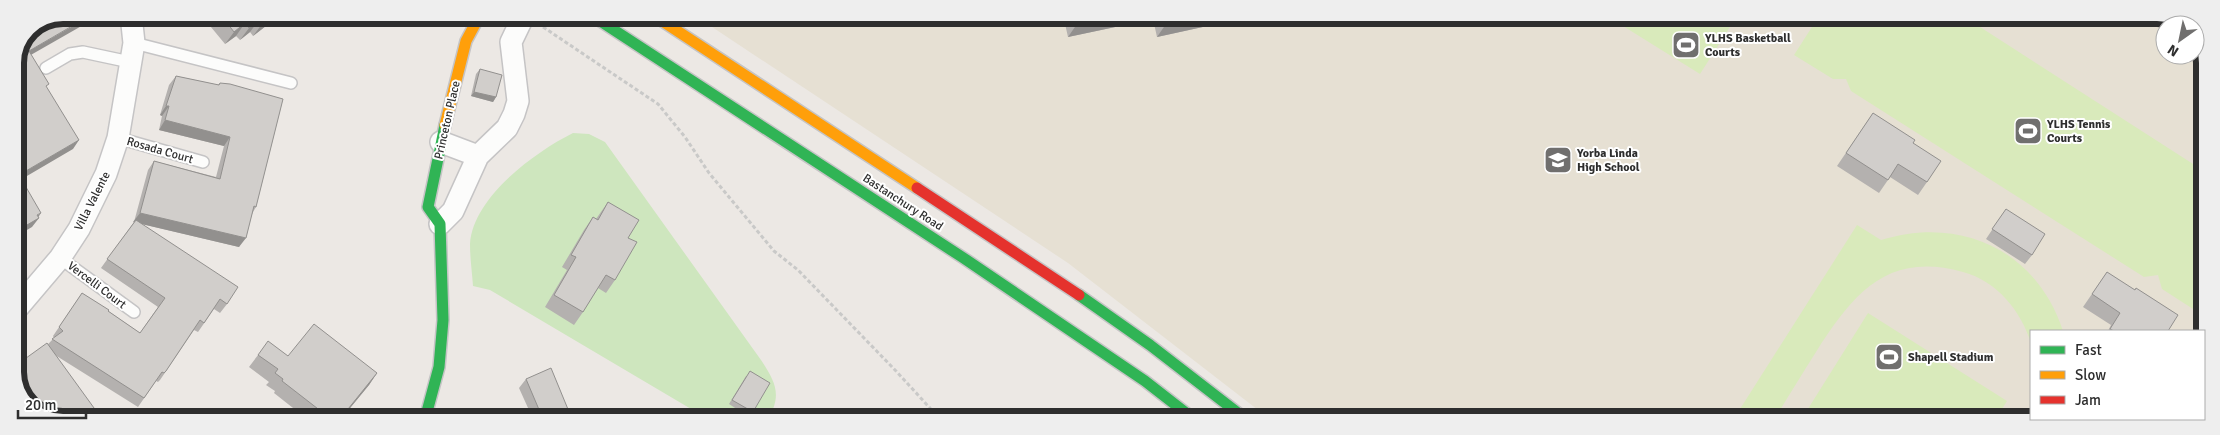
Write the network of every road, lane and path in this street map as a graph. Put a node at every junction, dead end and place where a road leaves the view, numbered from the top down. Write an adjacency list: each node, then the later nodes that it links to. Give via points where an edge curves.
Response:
1 (131, 24): 7 (street, Villa Valente)
2 (475, 24): 11 (main road, Princeton Place, via 466,41)
3 (530, 24): 12 (street, via 511,42 518,101 514,114 506,128)
4 (538, 24): 23 (path, via 658,104 709,173 774,251 798,270)
5 (605, 24): 18 (main road, Bastanchury Road)
6 (667, 24): 20 (main road, Bastanchury Road, via 1063,284)
7 (132, 52): 8 (lane, via 70,54); 9 (lane); 10 (street, Villa Valente)
8 (46, 68)
9 (292, 83)
10 (118, 138): 13 (lane, Rosada Court); 15 (street, Villa Valente, via 106,174 79,229)
11 (441, 142): 12 (street); 14 (main road, Princeton Place, via 428,206)
12 (478, 156): 14 (street, via 453,211)
13 (203, 162)
14 (440, 224): 22 (main road, Princeton Place, via 440,367)
15 (60, 258): 17 (street, Villa Valente); 19 (lane, Vercelli Court)
16 (1040, 295): 18 (main road)
17 (24, 300)
18 (1027, 302): 24 (main road, Bastanchury Road)
19 (134, 312)
20 (1184, 371): 21 (main road); 25 (main road, Bastanchury Road)
21 (1168, 373)
22 (428, 411)
23 (932, 411)
24 (1183, 411)
25 (1235, 411)

